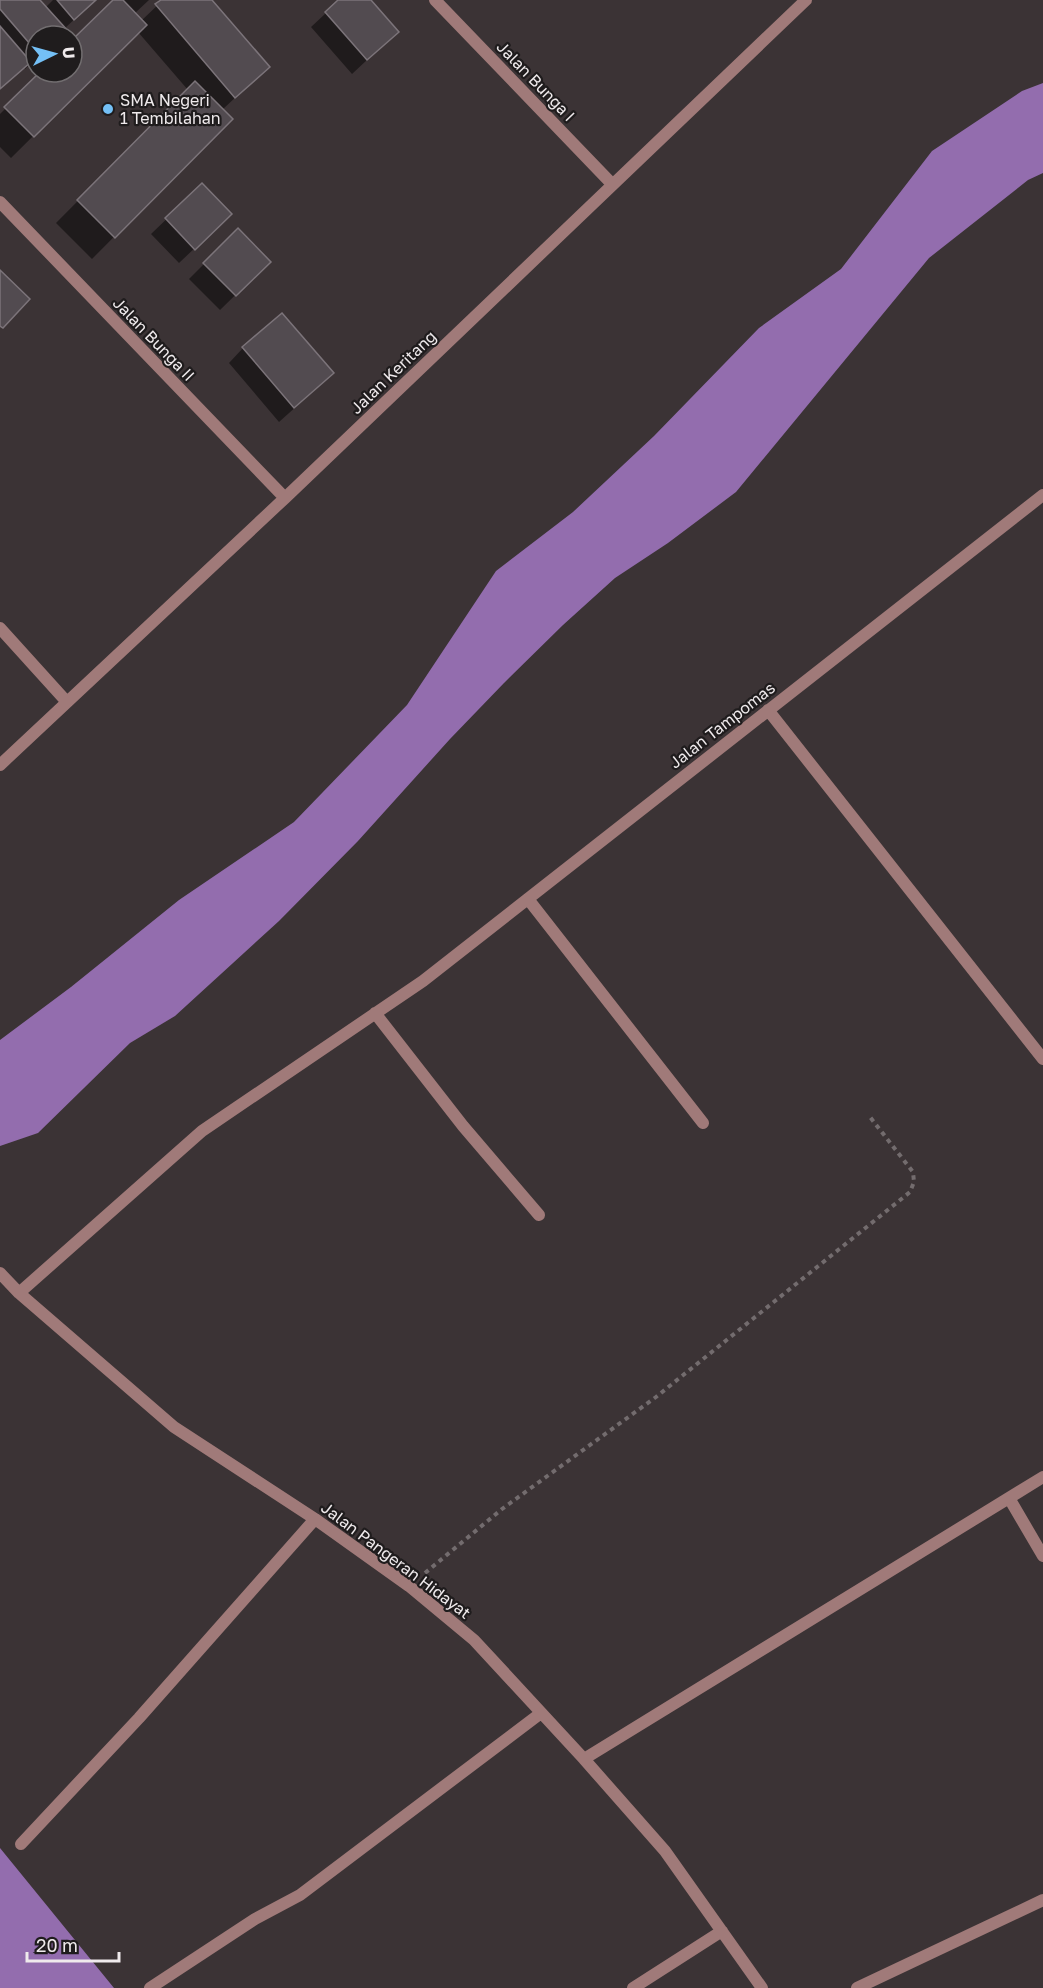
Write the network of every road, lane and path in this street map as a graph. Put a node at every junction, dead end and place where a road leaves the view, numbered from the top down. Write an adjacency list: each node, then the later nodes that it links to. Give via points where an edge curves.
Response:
1 (435, 0): 3 (street, Jalan Bunga I)
2 (806, 0): 3 (street, Jalan Keritang)
3 (612, 184): 6 (street, Jalan Keritang)
4 (0, 202): 6 (street, Jalan Bunga II)
5 (1043, 495): 9 (street, Jalan Tampomas)
6 (285, 498): 8 (street, Jalan Keritang)
7 (0, 628): 8 (street)
8 (66, 701): 10 (street, Jalan Keritang)
9 (768, 710): 11 (street, Jalan Tampomas); 13 (street)
10 (0, 765)
11 (528, 898): 12 (street, Jalan Tampomas, via 423,981); 15 (street)
12 (375, 1013): 16 (street); 18 (street, Jalan Tampomas, via 202,1131)
13 (1043, 1059)
14 (870, 1117): 23 (path, via 912,1172 910,1192 656,1397 502,1509)
15 (703, 1123)
16 (539, 1215)
17 (0, 1273): 18 (street, Jalan Pangeran Hidayat)
18 (19, 1293): 21 (street, Jalan Pangeran Hidayat, via 174,1427)
19 (1043, 1477): 20 (street)
20 (1009, 1498): 22 (street); 25 (street)
21 (315, 1519): 23 (street, Jalan Pangeran Hidayat); 26 (street, via 140,1718)
22 (1043, 1556)
23 (409, 1586): 24 (street, Jalan Pangeran Hidayat, via 474,1640)
24 (541, 1713): 25 (street, Jalan Pangeran Hidayat); 29 (street, via 300,1895 255,1919)
25 (584, 1759): 28 (street, Jalan Pangeran Hidayat, via 665,1851)
26 (21, 1844)
27 (1043, 1900): 32 (street)
28 (722, 1931): 30 (street); 31 (street, Jalan Pangeran Hidayat)
29 (150, 1988)
30 (633, 1988)
31 (762, 1988)
32 (857, 1988)

